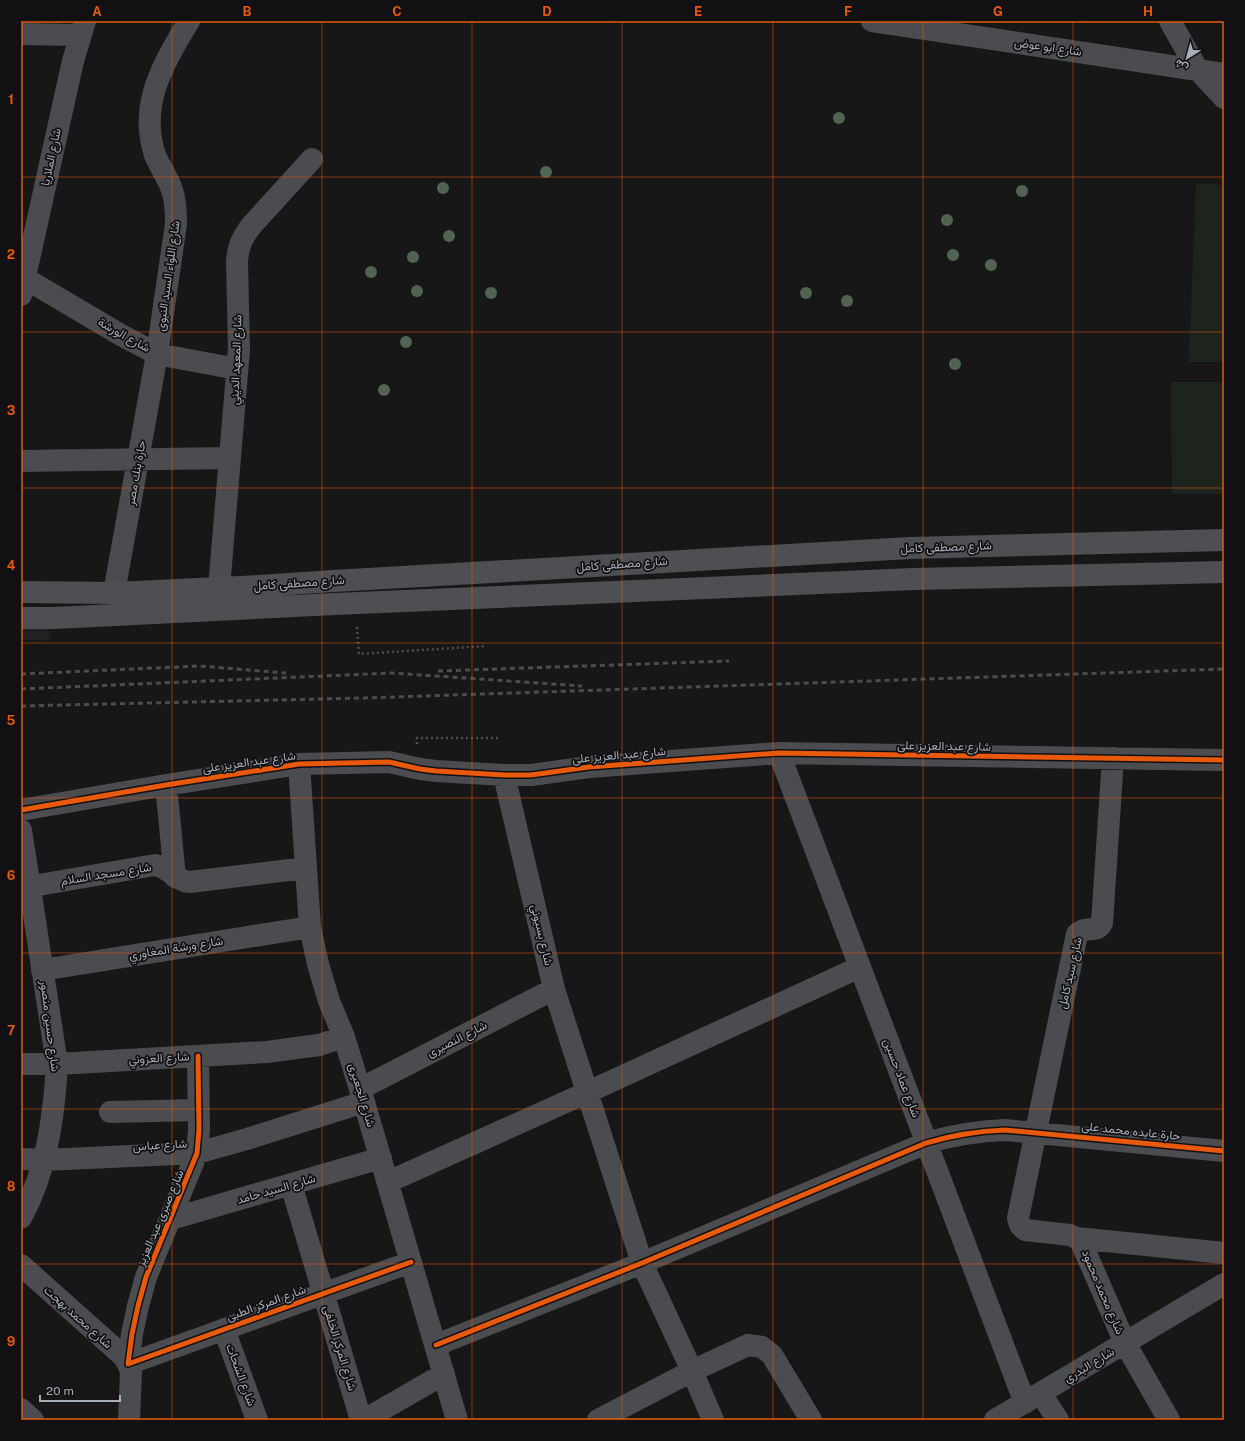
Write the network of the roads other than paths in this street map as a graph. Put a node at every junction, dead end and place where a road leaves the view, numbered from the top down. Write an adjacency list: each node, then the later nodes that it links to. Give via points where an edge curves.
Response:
1 (872, 21): 6 (street, شارع ابو عوض)
2 (1170, 21): 6 (street)
3 (186, 22): 11 (street, شارع اللواء السيد النبوى, via 159,74 151,99 149,125 155,154 172,191 176,208 176,224)
4 (83, 28): 5 (street); 10 (street, شارع الملاريا, via 71,67)
5 (21, 34)
6 (1197, 69): 7 (street, شارع ابو عوض); 8 (street)
7 (1224, 74)
8 (1224, 98)
9 (312, 159): 12 (street, شارع المعهد الديني, via 251,226 238,249)
10 (22, 283): 11 (street, شارع الورشة)
11 (157, 354): 12 (street, شارع الورشة); 13 (street, حارة بنك مصر)
12 (237, 369): 14 (street, شارع المعهد الديني)
13 (138, 458): 14 (street); 15 (street); 26 (street, حارة بنك مصر)
14 (230, 458): 23 (street, شارع المعهد الديني)
15 (21, 461)
16 (1224, 540): 17 (main road, شارع مصطفى كامل)
17 (910, 548): 18 (main road, شارع مصطفى كامل); 21 (main road)
18 (706, 559): 19 (main road, شارع مصطفى كامل); 24 (main road)
19 (583, 567): 22 (main road, شارع مصطفى كامل); 27 (main road)
20 (1224, 572): 21 (main road, شارع مصطفى كامل)
21 (913, 579): 24 (main road, شارع مصطفى كامل)
22 (333, 581): 23 (main road, شارع مصطفى كامل); 28 (main road)
23 (219, 588): 26 (main road, شارع مصطفى كامل)
24 (707, 588): 27 (main road, شارع مصطفى كامل)
25 (21, 592): 26 (main road, شارع مصطفى كامل)
26 (114, 593)
27 (586, 594): 28 (main road, شارع مصطفى كامل)
28 (335, 604): 29 (main road, شارع مصطفى كامل)
29 (21, 618)
30 (779, 753): 31 (street, شارع عبد العزيز على); 34 (street, شارع عبد العزيز على, via 589,767 531,775); 42 (street, شارع عماد حسين)
31 (1112, 758): 32 (street, شارع عبد العزيز على); 53 (street, شارع سيد كامل, via 1102,923 1099,928 1084,929 1077,934)
32 (1224, 760)
33 (299, 764): 34 (street, شارع عبد العزيز على, via 389,762 436,771); 35 (street, شارع عبد العزيز على); 38 (street, شارع الجعيرى)
34 (504, 775): 44 (street, شارع بسيوني)
35 (166, 785): 36 (street, شارع عبد العزيز على); 39 (street)
36 (21, 810)
37 (21, 830): 40 (street, شارع حسين منصور)
38 (306, 868): 39 (street, شارع مسجد السلام, via 190,882); 41 (street, شارع الجعيرى)
39 (175, 877): 40 (street, شارع مسجد السلام, via 165,868 155,865)
40 (25, 887): 43 (street, شارع حسين منصور)
41 (310, 927): 43 (street, شارع ورشة المغاوري); 45 (street, شارع الجعيرى, via 329,1001)
42 (860, 967): 49 (street); 54 (street, شارع عماد حسين)
43 (42, 970): 48 (street, شارع حسين منصور)
44 (554, 989): 49 (street, شارع بسيوني); 50 (street, شارع النصيرى)
45 (344, 1037): 46 (street, شارع العزوني, via 319,1045 284,1050); 50 (street, شارع الجعيرى)
46 (198, 1056): 48 (street, شارع العزوني); 51 (street, شارع صبرى عبد العزيز)
47 (21, 1064): 48 (street, شارع العزوني)
48 (57, 1064): 59 (street, شارع حسين منصور, via 52,1124)
49 (588, 1092): 60 (street); 67 (street, شارع بسيوني)
50 (362, 1096): 56 (street, شارع عباس, via 247,1139); 57 (street, شارع الجعيرى)
51 (198, 1110): 52 (street); 56 (street, شارع صبرى عبد العزيز)
52 (110, 1112)
53 (1036, 1132): 54 (street, حارة عايده محمد على, via 978,1131); 55 (street, حارة عايده محمد على); 64 (street, شارع محمد محمود, via 1018,1218 1020,1225 1025,1230)
54 (926, 1143): 67 (street, حارة عايده محمد على); 77 (street, شارع عماد حسين)
55 (1224, 1151)
56 (197, 1153): 59 (street, شارع عباس); 63 (street, شارع صبرى عبد العزيز)
57 (381, 1158): 60 (street, شارع الجعيرى); 61 (street, شارع السيد حامد)
58 (21, 1159): 59 (street, شارع عباس)
59 (44, 1160): 62 (street, شارع حسين منصور)
60 (388, 1182): 66 (street, شارع الجعيرى)
61 (291, 1184): 63 (street, شارع السيد حامد); 70 (street, شارع المركز الخلفى)
62 (21, 1218)
63 (171, 1219): 74 (street, شارع صبرى عبد العزيز, via 146,1277 135,1320)
64 (1077, 1238): 65 (street); 72 (street, شارع محمد محمود, via 1084,1248)
65 (1224, 1253)
66 (411, 1262): 70 (street, شارع المركز الطبى); 73 (street, شارع الجعيرى)
67 (642, 1263): 73 (street, حارة عايده محمد على); 75 (street, شارع بسيوني)
68 (21, 1265): 74 (street, شارع محمد بهجت, via 123,1356)
69 (1224, 1284): 72 (street, شارع البدري)
70 (323, 1293): 71 (street, شارع المركز الطبى); 80 (street, شارع المركز الخلفى)
71 (224, 1329): 74 (street, شارع المركز الطبى); 79 (street, شارع الشحات)
72 (1125, 1343): 77 (street, شارع البدري); 87 (street, شارع محمد محمود)
73 (436, 1345): 76 (street, شارع الجعيرى)
74 (128, 1364): 78 (street, via 131,1372)
75 (692, 1371): 82 (street); 83 (street, شارع بسيوني); 84 (street, via 748,1345 762,1347 772,1355)
76 (444, 1374): 80 (street); 81 (street, شارع الجعيرى)
77 (1033, 1398): 85 (street, شارع البدري); 86 (street, شارع عماد حسين)
78 (130, 1420)
79 (258, 1420)
80 (363, 1420)
81 (457, 1420)
82 (598, 1420)
83 (712, 1420)
84 (811, 1420)
85 (995, 1420)
86 (1058, 1420)
87 (1170, 1420)

